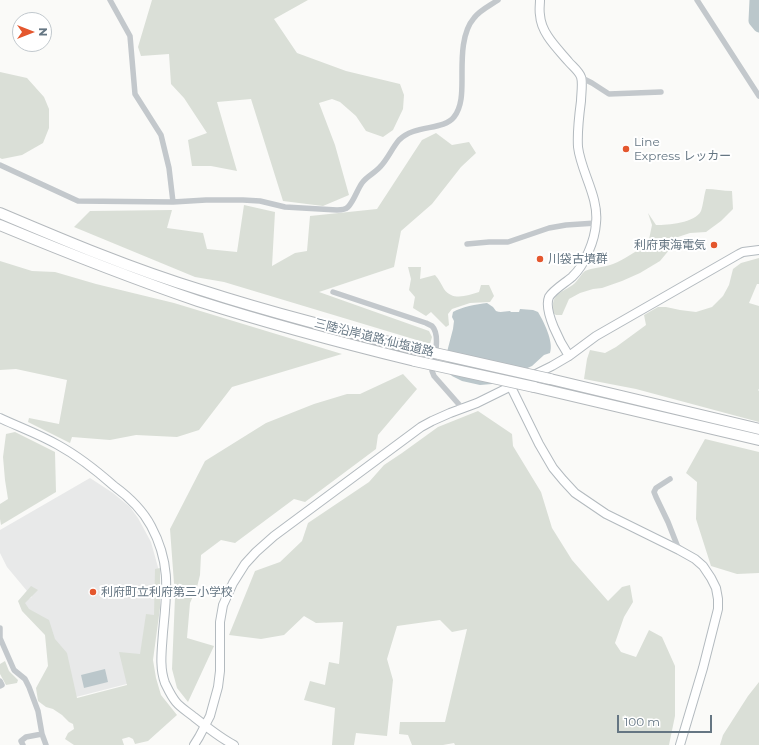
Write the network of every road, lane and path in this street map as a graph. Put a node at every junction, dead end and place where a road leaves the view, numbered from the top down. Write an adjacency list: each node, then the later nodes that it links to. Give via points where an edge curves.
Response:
1 (110, 0): 9 (street, via 130,36 135,94 161,135 169,168)
2 (498, 0): 9 (street, via 474,17 469,26 462,57 461,100 454,118 446,124 409,132 398,141 381,167 361,184 347,208 325,210 285,207 243,200)
3 (540, 0): 5 (street, via 540,16 545,32)
4 (698, 0): 7 (street)
5 (582, 78): 6 (street, via 609,94); 11 (street, via 578,148 595,206)
6 (661, 92)
7 (759, 96)
8 (0, 166): 9 (street, via 78,201)
9 (173, 202)
10 (0, 213): 20 (highway, 三陸沿岸道路;仙塩道路, bridge, via 116,260 200,290 302,320)
11 (596, 223): 13 (street, via 549,228 508,242); 16 (street, via 591,245 581,266 549,299 549,315)
12 (0, 225): 21 (highway, 三陸沿岸道路;仙塩道路, bridge, via 111,270 198,300 356,347)
13 (467, 244)
14 (759, 250): 16 (street, via 739,254 596,336)
15 (333, 292): 18 (street, via 432,326 437,338 432,371)
16 (569, 356): 17 (street)
17 (511, 387): 18 (street); 23 (street, via 553,468 575,493 606,514)
18 (463, 408): 27 (street, via 432,421 408,437 274,536 245,564 233,583 221,613 218,687)
19 (0, 418): 27 (street, via 41,436 79,458 132,500 151,525 165,560 167,582 162,648 164,678 176,702)
20 (759, 429)
21 (759, 440)
22 (670, 479): 23 (street, via 654,492)
23 (679, 550): 33 (street, via 703,566 716,588 718,599 716,621)
24 (0, 628): 28 (street, via 0,638 14,670 25,679 29,687 38,711)
25 (0, 682): 26 (street)
26 (0, 686)
27 (205, 726): 31 (street); 32 (street)
28 (42, 734): 29 (street, via 26,737 21,741); 30 (street)
29 (23, 745)
30 (46, 745)
31 (194, 745)
32 (234, 745)
33 (680, 745)

